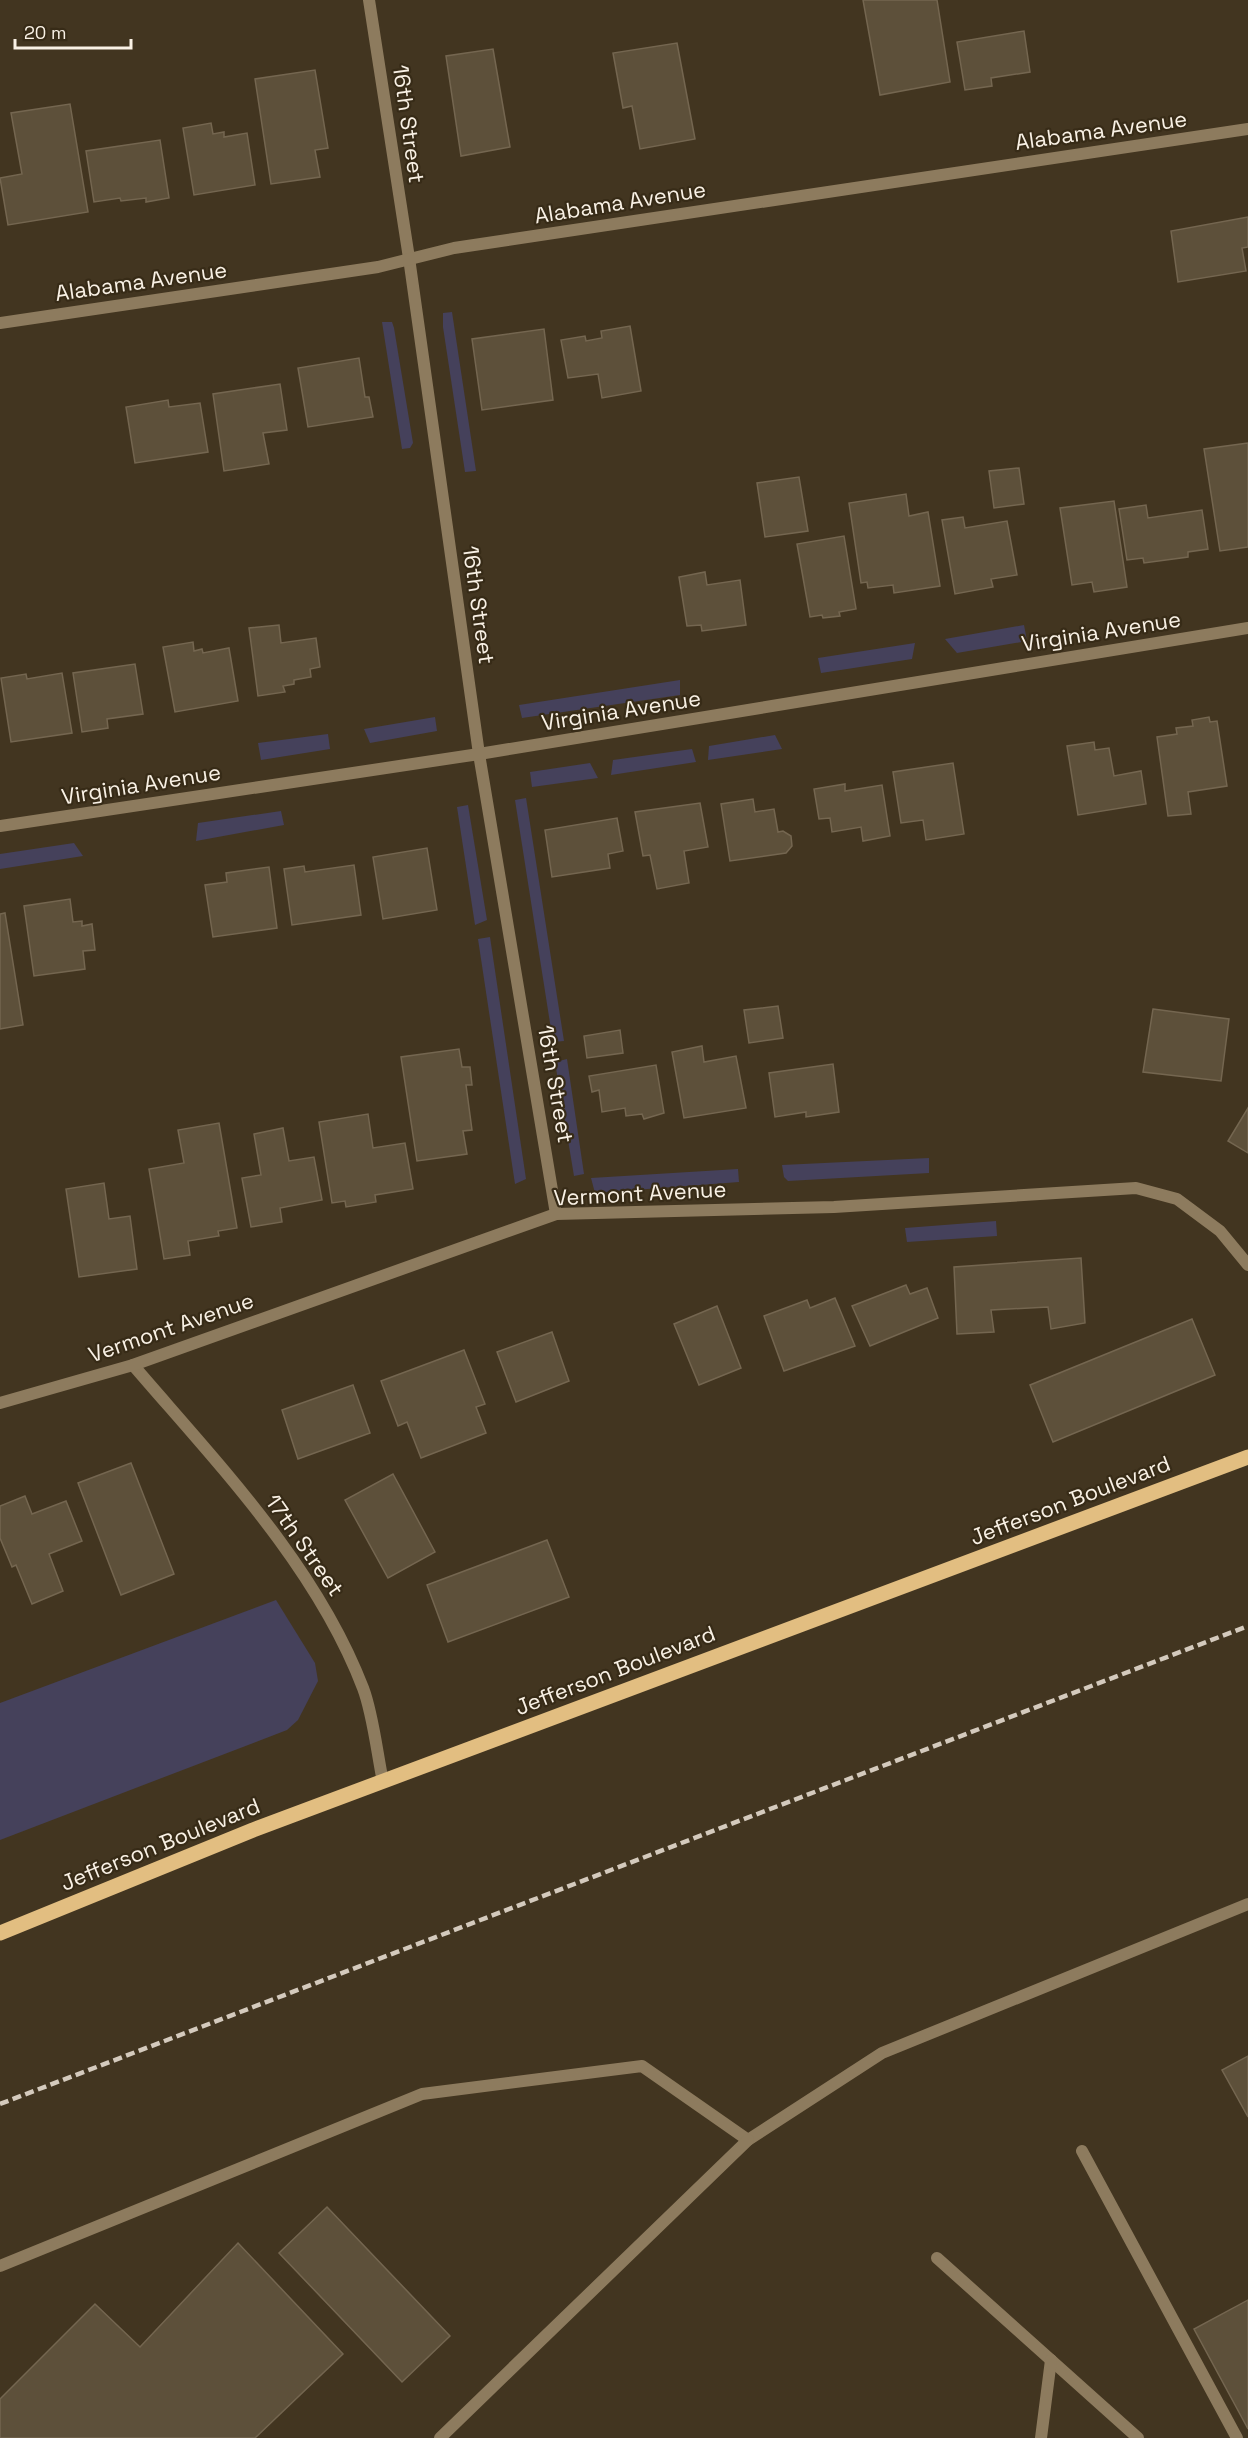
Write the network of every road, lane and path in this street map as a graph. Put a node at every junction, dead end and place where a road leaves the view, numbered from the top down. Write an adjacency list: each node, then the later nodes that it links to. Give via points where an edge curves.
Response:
1 (369, 0): 3 (street, 16th Street)
2 (1248, 129): 3 (street, Alabama Avenue, via 454,248)
3 (409, 258): 4 (street, Alabama Avenue, via 378,267); 6 (street, 16th Street)
4 (0, 323)
5 (1248, 628): 6 (street, Virginia Avenue)
6 (479, 754): 7 (street, Virginia Avenue); 8 (street, 16th Street)
7 (0, 826)
8 (556, 1214): 9 (street, Vermont Avenue, via 834,1207 1136,1188 1177,1199 1220,1231); 10 (street, Vermont Avenue)
9 (1248, 1265)
10 (133, 1365): 11 (street, Vermont Avenue); 13 (street, 17th Street, via 261,1516 331,1618 363,1689)
11 (0, 1403)
12 (1248, 1457): 13 (main road, Jefferson Boulevard)
13 (383, 1782): 15 (main road, Jefferson Boulevard, via 253,1830)
14 (1248, 1904): 16 (street, via 882,2053)
15 (0, 1933)
16 (748, 2139): 19 (street, via 642,2066 422,2094); 21 (street)
17 (1082, 2151): 24 (street)
18 (937, 2258): 20 (street)
19 (0, 2266)
20 (1051, 2360): 22 (street); 23 (street)
21 (440, 2438)
22 (1041, 2438)
23 (1138, 2438)
24 (1237, 2438)

